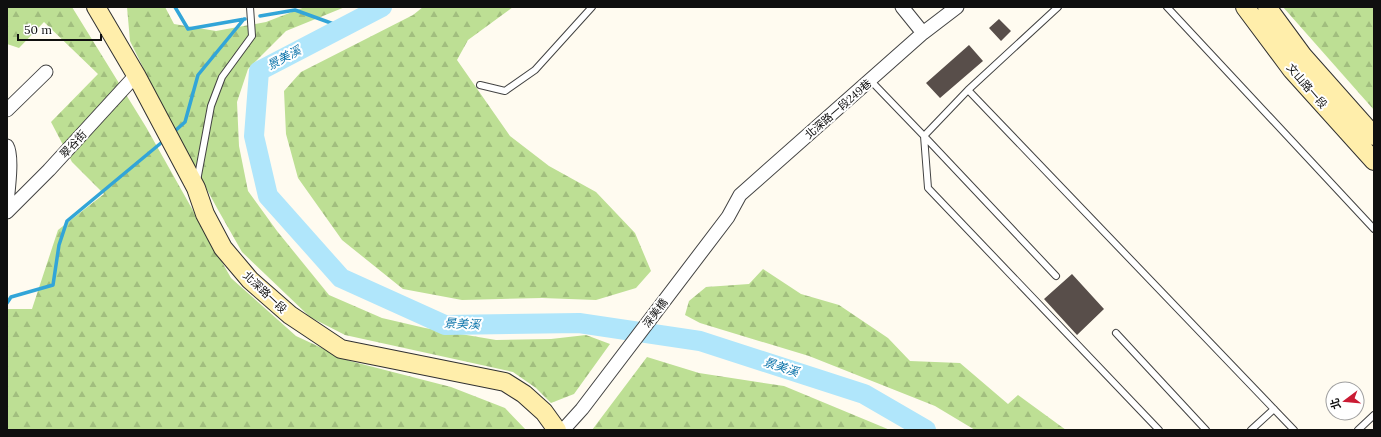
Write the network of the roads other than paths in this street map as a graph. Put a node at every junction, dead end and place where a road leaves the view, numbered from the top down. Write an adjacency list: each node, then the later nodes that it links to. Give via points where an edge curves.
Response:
1 (96, 7): 12 (main road, 北深路一段)
2 (250, 7): 21 (lane, via 252,36 222,77 211,106)
3 (592, 7): 14 (lane, via 535,70 505,91)
4 (902, 7): 10 (street)
5 (957, 7): 10 (street, 北深路一段249巷)
6 (1058, 7): 15 (lane)
7 (1167, 7): 25 (lane)
8 (1245, 7): 20 (main road, 文山路一段, via 1292,70)
9 (1267, 7): 18 (main road, 文山路一段, via 1303,56)
10 (923, 33): 13 (street, 北深路一段249巷)
11 (46, 72): 16 (street)
12 (136, 75): 21 (main road, 北深路一段); 23 (street, 翠谷街)
13 (871, 81): 17 (lane); 24 (street, 北深路一段249巷, via 740,195)
14 (480, 85)
15 (968, 90): 17 (lane); 28 (lane)
16 (7, 110)
17 (924, 136): 26 (lane); 32 (lane, via 928,188)
18 (1374, 136)
19 (7, 146): 22 (street, via 10,159)
20 (1374, 161)
21 (196, 188): 30 (main road, 北深路一段, via 205,214 223,248 250,280 290,315 341,349 505,382 524,394 544,412)
22 (7, 203)
23 (7, 212)
24 (728, 217): 31 (street, 深美橋, via 582,409)
25 (1374, 230)
26 (1056, 276)
27 (1116, 333): 33 (lane)
28 (1274, 409): 34 (lane); 35 (lane)
29 (1374, 415): 36 (lane)
30 (556, 430)
31 (563, 430)
32 (1159, 430)
33 (1206, 430)
34 (1251, 430)
35 (1294, 430)
36 (1358, 430)

